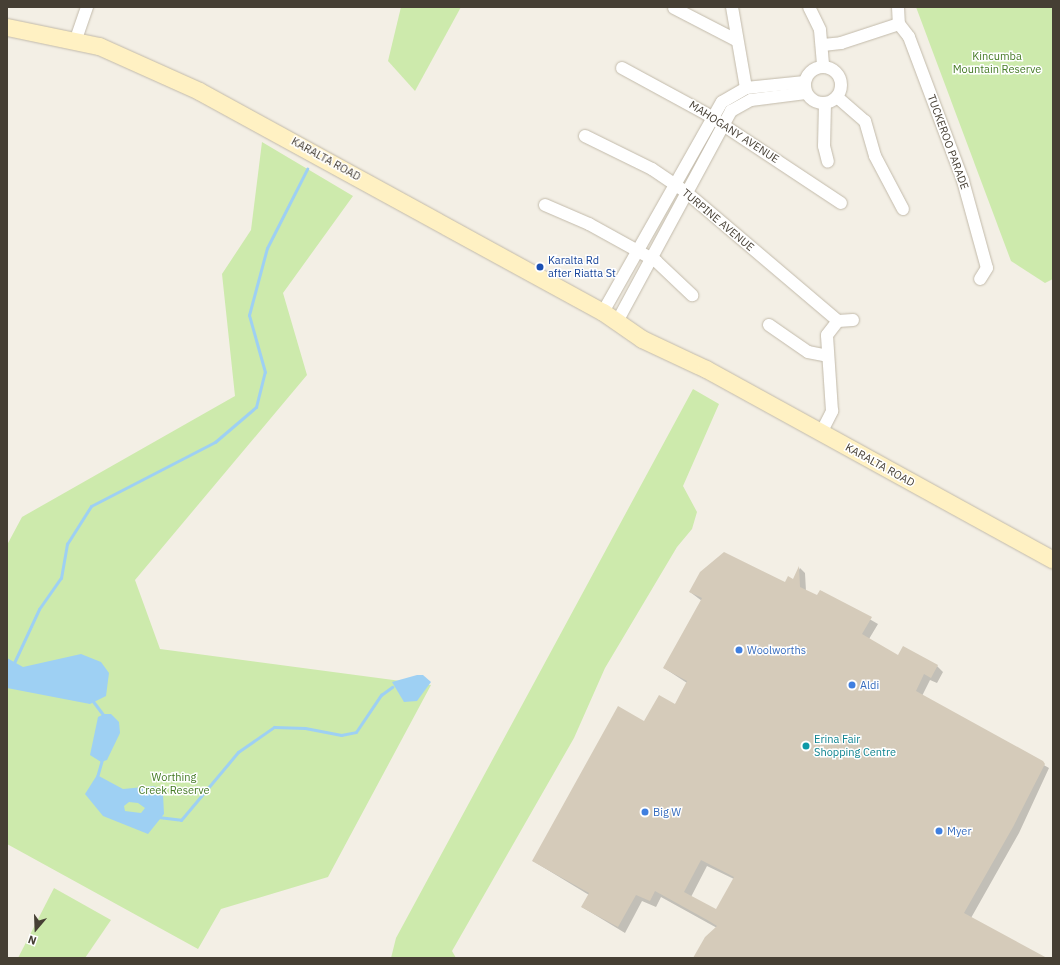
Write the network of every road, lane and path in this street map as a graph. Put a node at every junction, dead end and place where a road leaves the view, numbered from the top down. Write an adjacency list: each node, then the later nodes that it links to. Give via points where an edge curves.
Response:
1 (87, 7): 8 (street)
2 (732, 7): 9 (street)
3 (809, 7): 10 (street)
4 (898, 7): 6 (street)
5 (674, 8): 9 (street)
6 (899, 24): 10 (street, via 841,43); 26 (street, TUCKEROO PARADE, via 909,37 963,181 987,268)
7 (7, 27): 8 (street, KARALTA ROAD)
8 (76, 39): 28 (street, KARALTA ROAD, via 127,56 199,90)
9 (736, 40): 13 (street)
10 (823, 44): 11 (street)
11 (823, 67): 14 (street, via 811,71); 15 (street, via 831,69 840,80)
12 (622, 68): 17 (street, MAHOGANY AVENUE)
13 (746, 88): 14 (street); 17 (street, via 722,102)
14 (806, 88): 16 (street, via 814,101); 18 (street, via 737,105)
15 (837, 97): 16 (street); 24 (street, via 865,121 875,156)
16 (825, 103): 20 (street, via 824,146)
17 (712, 118): 18 (street, MAHOGANY AVENUE); 21 (street)
18 (723, 125): 21 (street); 22 (street, MAHOGANY AVENUE)
19 (585, 136): 21 (street, TURPINE AVENUE, via 636,160)
20 (828, 162)
21 (681, 189): 25 (street); 30 (street, TURPINE AVENUE)
22 (841, 203)
23 (545, 205): 25 (street)
24 (903, 209)
25 (645, 255): 27 (street); 28 (street); 28 (street)
26 (980, 279)
27 (692, 295)
28 (617, 320): 33 (street, KARALTA ROAD, via 642,339 706,369)
29 (852, 320): 30 (street)
30 (838, 321): 32 (street, via 827,335)
31 (769, 325): 32 (street, via 808,352)
32 (828, 356): 33 (street, via 832,411)
33 (821, 433): 34 (street, KARALTA ROAD)
34 (1053, 560)

